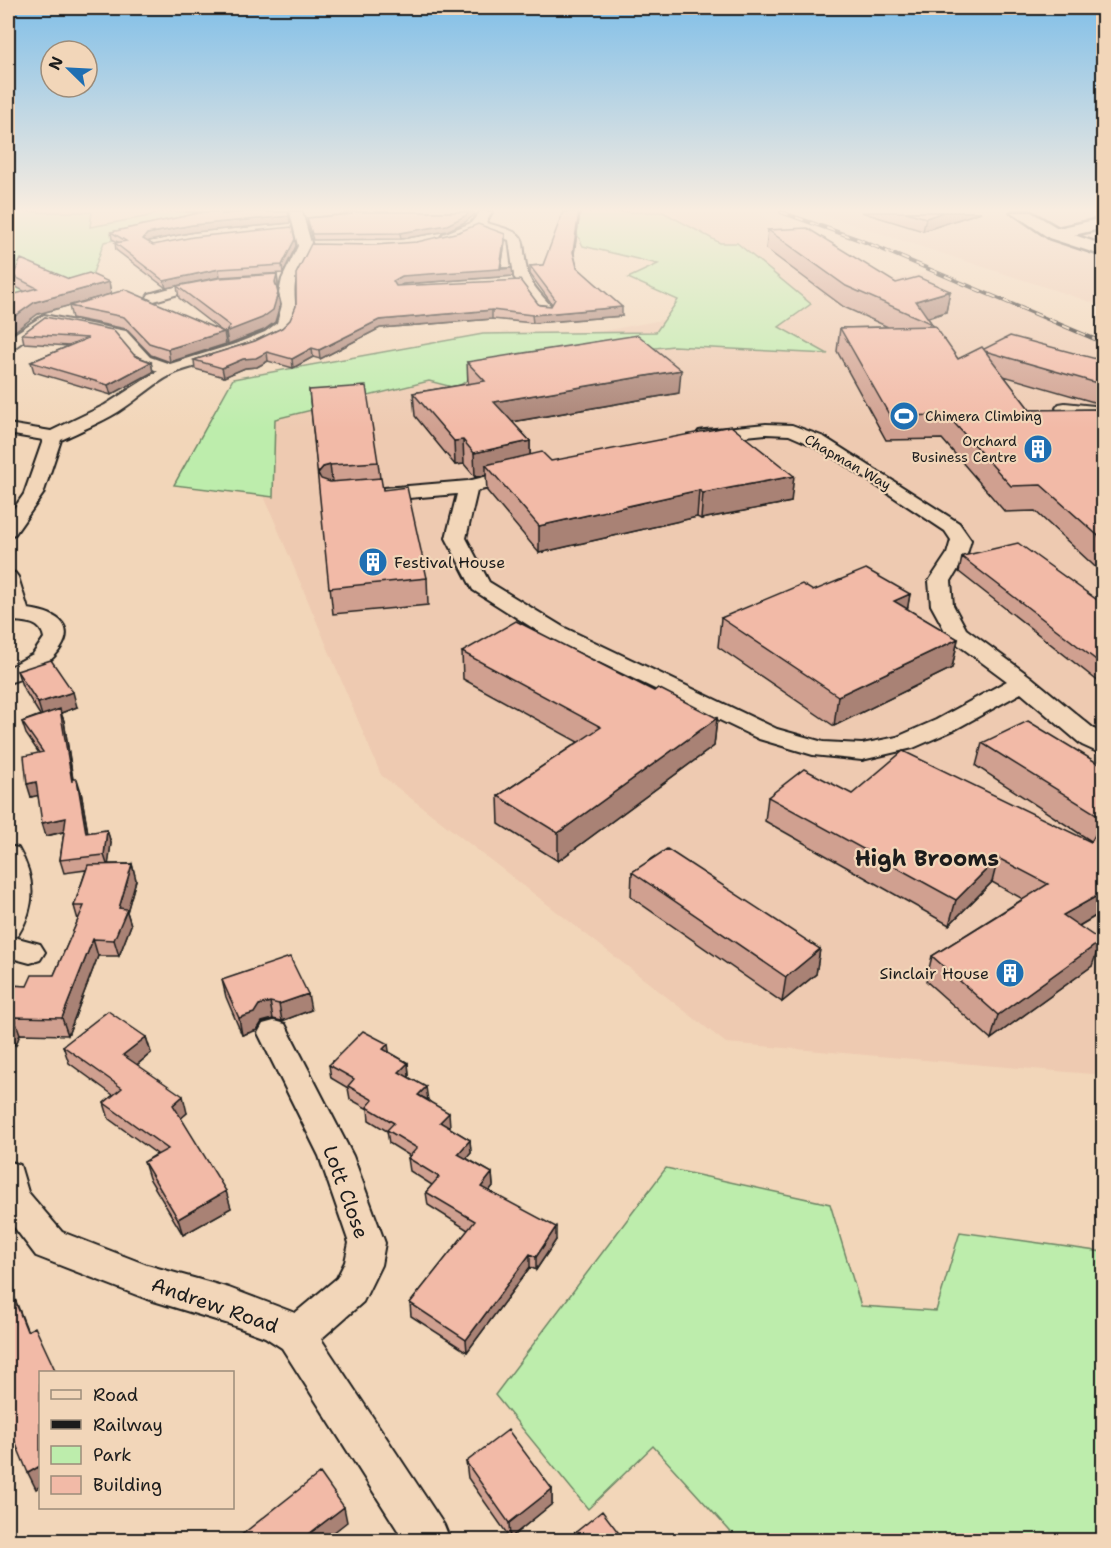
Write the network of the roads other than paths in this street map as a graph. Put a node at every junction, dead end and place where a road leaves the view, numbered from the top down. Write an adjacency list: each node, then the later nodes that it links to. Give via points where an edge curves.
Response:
1 (206, 284): 4 (street)
2 (288, 284): 9 (street, via 288,311 283,326 270,335)
3 (520, 284): 5 (street)
4 (154, 297)
5 (538, 304)
6 (76, 310): 7 (street)
7 (44, 319): 8 (street); 9 (street, via 121,333 145,361)
8 (8, 345)
9 (171, 369): 14 (street, via 111,409)
10 (1065, 408): 11 (street)
11 (1104, 412)
12 (8, 429): 14 (street)
13 (692, 436): 22 (street, Chapman Way, via 792,430 847,458 952,527 961,540 940,582 942,604 957,633)
14 (53, 437): 18 (street, via 33,494)
15 (540, 469): 16 (street)
16 (468, 487): 17 (street); 22 (street, via 456,538 480,586 555,632 768,734 822,750 862,752 914,739)
17 (356, 496)
18 (8, 530)
19 (8, 577): 20 (street)
20 (13, 614): 21 (street, via 47,623 56,641 39,662)
21 (8, 676)
22 (1023, 682): 23 (street, Chapman Way)
23 (1104, 747)
24 (8, 855): 25 (street, via 17,886 18,910)
25 (8, 928)
26 (274, 1033): 28 (street, Lott Close, via 336,1156 367,1243 363,1265 350,1290)
27 (8, 1176): 28 (street, Andrew Road, via 12,1198 49,1244 147,1282 278,1324)
28 (296, 1335): 29 (street, Andrew Road)
29 (429, 1540)

